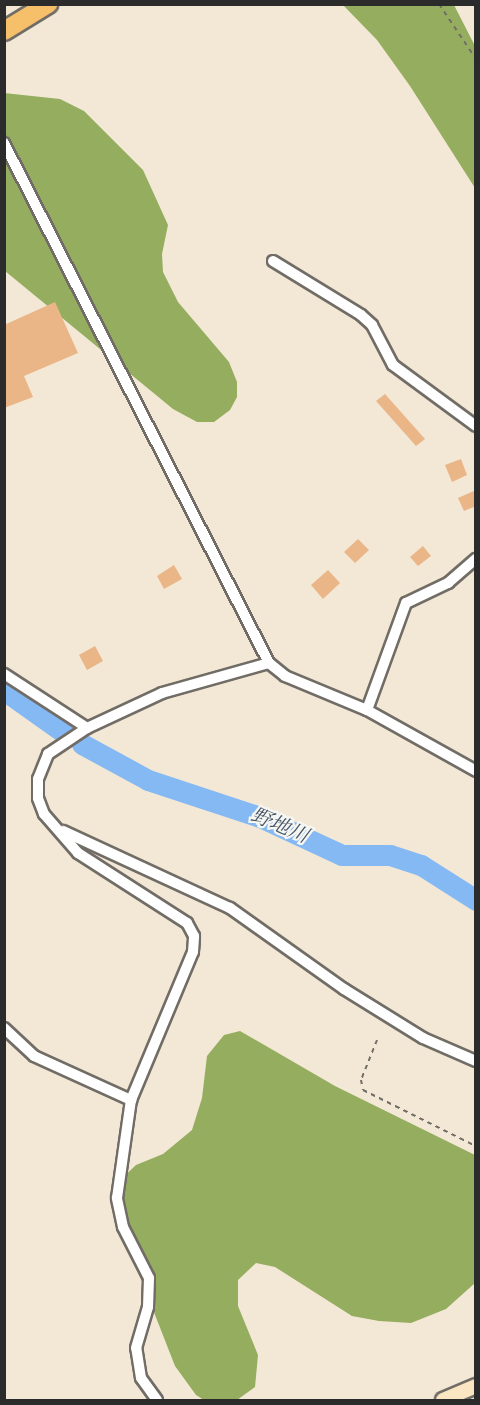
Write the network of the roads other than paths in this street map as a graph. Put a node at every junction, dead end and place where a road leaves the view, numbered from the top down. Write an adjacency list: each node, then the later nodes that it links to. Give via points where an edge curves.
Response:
1 (48, 4): 2 (highway)
2 (4, 31)
3 (4, 143): 7 (street)
4 (273, 261): 5 (street, via 362,315 372,325 393,365)
5 (476, 426)
6 (476, 559): 9 (street, via 448,583 406,603)
7 (269, 663): 9 (street, via 285,676); 10 (street, via 162,693)
8 (4, 674): 10 (street)
9 (367, 710): 11 (street)
10 (87, 728): 12 (street, via 48,754 38,779 38,798 44,814)
11 (476, 771)
12 (57, 828): 14 (street, via 230,908 344,989 423,1038); 15 (street, via 78,853 187,923 194,936 194,952)
13 (4, 1028): 15 (street, via 34,1056)
14 (476, 1061)
15 (131, 1100): 17 (street, via 117,1198 123,1227 149,1278 148,1307 136,1348 141,1378)
16 (476, 1386): 18 (street)
17 (157, 1401)
18 (443, 1401)

